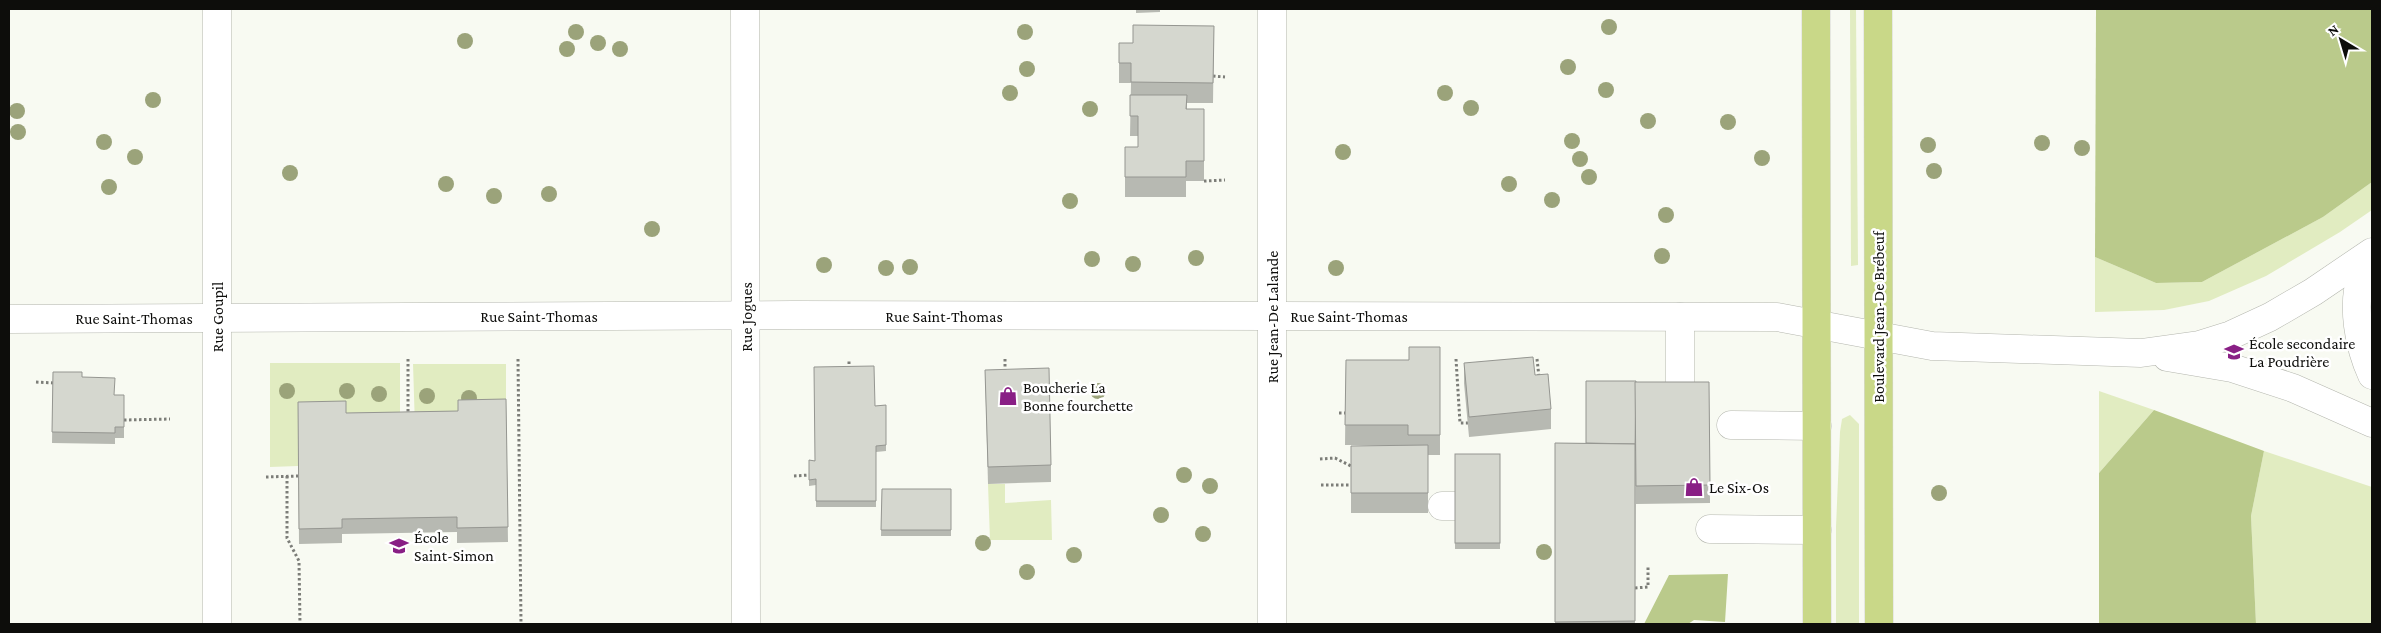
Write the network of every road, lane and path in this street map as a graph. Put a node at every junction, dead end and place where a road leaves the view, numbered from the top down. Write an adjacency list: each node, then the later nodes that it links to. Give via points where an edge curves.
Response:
1 (217, 9): 14 (street, Rue Goupil)
2 (746, 9): 11 (street, Rue Jogues)
3 (1272, 9): 12 (street, Rue Jean-De Lalande)
4 (1816, 9): 16 (main road)
5 (1878, 9): 17 (main road, Boulevard Jean-De Brébeuf)
6 (1214, 76): 7 (path)
7 (1224, 77)
8 (1224, 180): 9 (path)
9 (1204, 181)
10 (2372, 253): 18 (street, via 2313,292 2231,335 2199,345); 26 (street, via 2361,276 2357,298 2359,328)
11 (746, 315): 12 (street, Rue Saint-Thomas); 14 (street, Rue Saint-Thomas); 57 (street, Rue Jogues)
12 (1272, 316): 13 (street, Rue Saint-Thomas); 58 (street, Rue Jean-De Lalande)
13 (1680, 317): 16 (street, Rue Saint-Thomas, via 1778,317); 31 (street)
14 (217, 318): 15 (street, Rue Saint-Thomas); 54 (street, Rue Goupil)
15 (9, 319)
16 (1817, 324): 17 (street, Rue Saint-Thomas); 40 (main road)
17 (1878, 335): 18 (street, Rue Saint-Thomas, via 1932,346); 60 (main road, Boulevard Jean-De Brébeuf)
18 (2141, 353): 38 (street, via 2232,368 2293,388)
19 (408, 359): 34 (path)
20 (849, 359): 25 (path)
21 (1005, 359): 27 (path)
22 (1456, 359): 37 (path, via 1460,423)
23 (1537, 359): 29 (path, via 1540,381)
24 (518, 360): 56 (path)
25 (848, 372)
26 (2372, 375)
27 (1005, 377)
28 (36, 382): 30 (path)
29 (1533, 382)
30 (60, 383)
31 (1680, 392)
32 (1339, 413): 33 (path)
33 (1345, 413)
34 (408, 417)
35 (170, 418): 36 (path)
36 (124, 420)
37 (1468, 423)
38 (2372, 423)
39 (1731, 425): 40 (street)
40 (1817, 426): 51 (main road)
41 (1320, 459): 42 (path, via 1335,458)
42 (1351, 466)
43 (809, 475): 46 (path)
44 (287, 476): 45 (path); 47 (path); 55 (path, via 287,538 299,561)
45 (298, 476)
46 (794, 476)
47 (266, 477)
48 (1321, 486): 49 (path)
49 (1351, 486)
50 (1710, 529): 51 (street)
51 (1817, 530): 59 (main road)
52 (1648, 566): 53 (path, via 1648,587)
53 (1635, 588)
54 (217, 624)
55 (300, 624)
56 (521, 624)
57 (746, 624)
58 (1272, 624)
59 (1817, 624)
60 (1879, 624)

